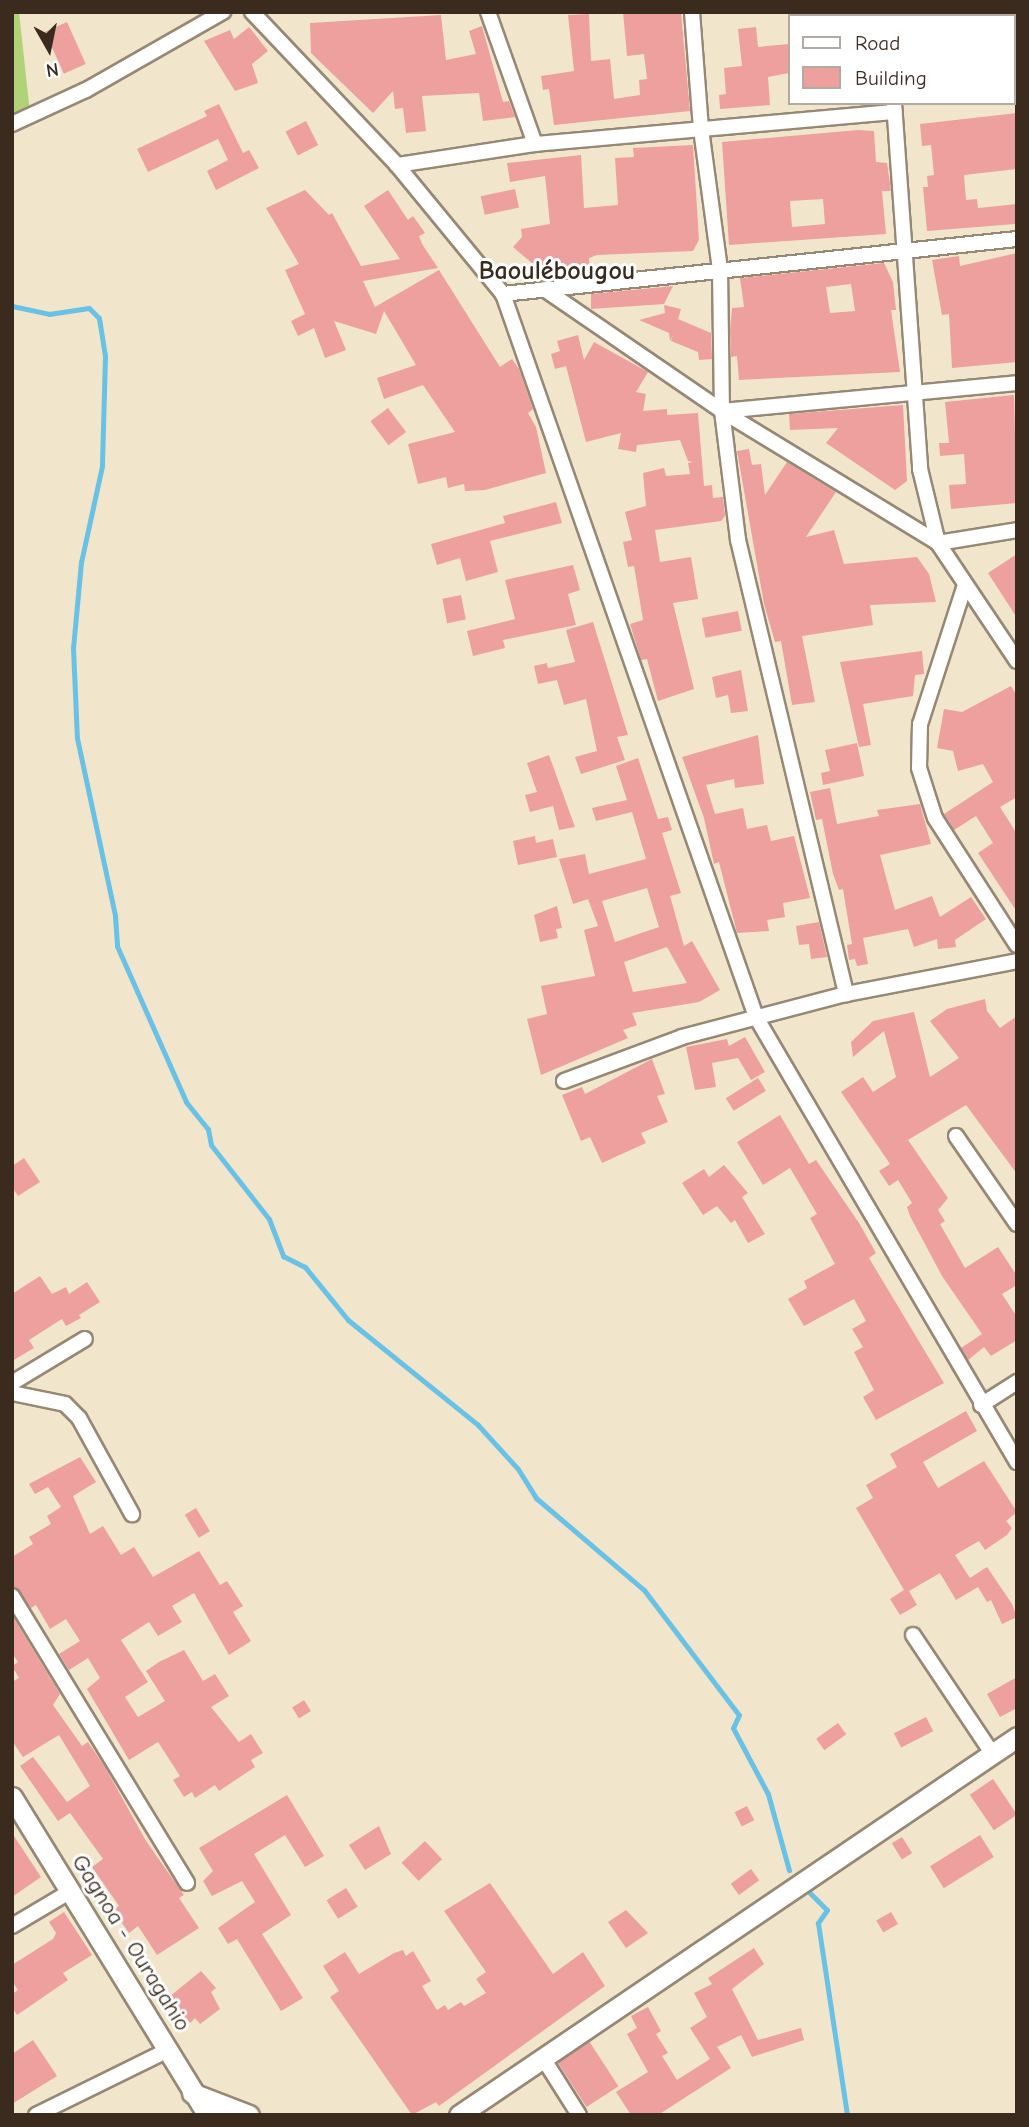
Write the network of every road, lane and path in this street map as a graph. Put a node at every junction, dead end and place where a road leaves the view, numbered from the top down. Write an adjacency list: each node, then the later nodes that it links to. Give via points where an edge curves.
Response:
1 (223, 12): 7 (street, via 86,90)
2 (261, 12): 5 (street)
3 (488, 12): 9 (street)
4 (692, 12): 8 (street)
5 (252, 13): 10 (street)
6 (895, 108): 8 (street); 12 (street)
7 (12, 124)
8 (701, 129): 9 (street); 13 (street)
9 (535, 144): 10 (street)
10 (397, 165): 15 (street)
11 (1017, 239): 12 (street)
12 (904, 250): 13 (street); 17 (street)
13 (720, 270): 14 (street); 18 (street)
14 (544, 289): 15 (street); 18 (street)
15 (503, 294): 26 (street)
16 (1017, 383): 17 (street)
17 (915, 391): 18 (street); 20 (street, via 920,469)
18 (722, 411): 20 (street); 25 (street, via 738,540)
19 (1017, 530): 20 (street)
20 (938, 543): 21 (street)
21 (965, 585): 22 (street); 23 (street, via 920,724 919,768 935,818)
22 (1017, 661)
23 (1017, 945)
24 (1017, 961): 25 (street)
25 (846, 995): 26 (street)
26 (756, 1017): 27 (street, via 681,1037); 34 (street)
27 (564, 1081)
28 (956, 1136): 29 (street)
29 (1017, 1224)
30 (85, 1339): 32 (street)
31 (1017, 1382): 34 (street)
32 (12, 1383)
33 (12, 1393): 36 (street, via 57,1402 72,1411)
34 (981, 1405): 35 (street)
35 (1017, 1462)
36 (132, 1514)
37 (12, 1596): 42 (street)
38 (913, 1635): 40 (street)
39 (1017, 1737): 40 (street)
40 (992, 1753): 46 (street)
41 (12, 1797): 43 (street, Gagnoa - Ouragahio)
42 (187, 1884)
43 (71, 1891): 44 (street); 45 (street, Gagnoa - Ouragahio)
44 (12, 1926)
45 (168, 2050): 47 (street, Gagnoa - Ouragahio); 48 (street)
46 (543, 2058): 52 (street); 53 (street)
47 (192, 2090): 49 (street); 50 (street, Gagnoa - Ouragahio); 51 (street)
48 (36, 2115)
49 (193, 2115)
50 (208, 2115)
51 (249, 2115)
52 (459, 2115)
53 (579, 2115)

